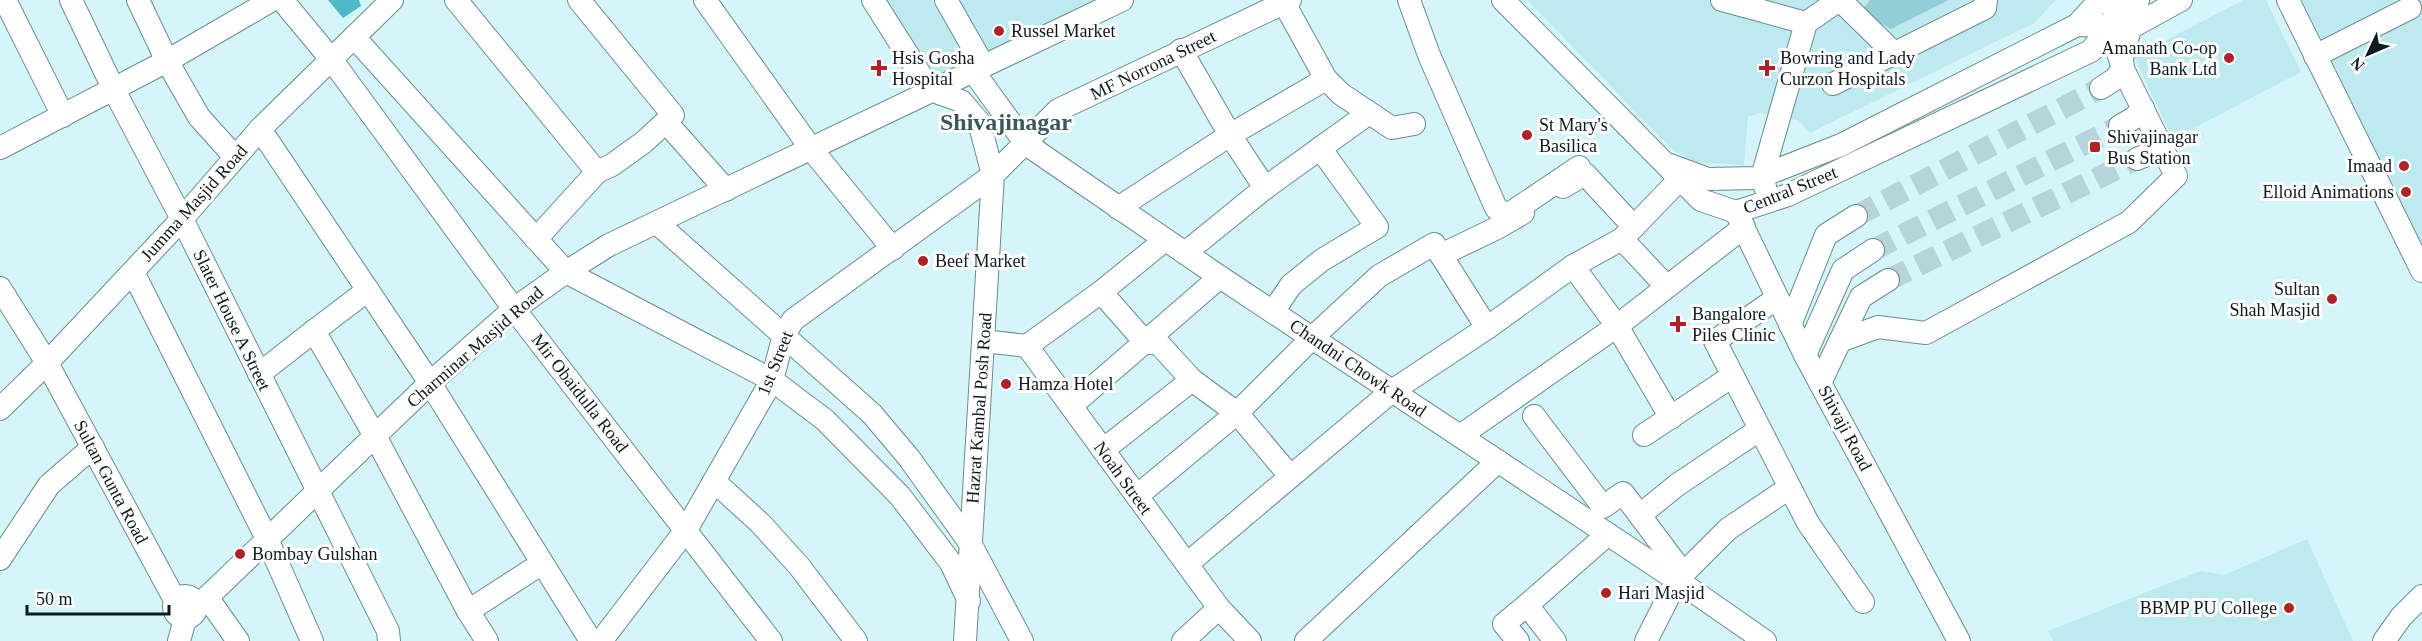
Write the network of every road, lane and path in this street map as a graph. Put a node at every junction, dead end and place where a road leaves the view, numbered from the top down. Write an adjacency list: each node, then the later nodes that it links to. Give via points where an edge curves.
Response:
1 (5, 0): 43 (street)
2 (71, 0): 39 (street, Slater House A Street)
3 (138, 0): 33 (street)
4 (272, 0): 33 (street)
5 (282, 0): 32 (street, Mir Obaidulla Road)
6 (456, 0): 58 (street)
7 (579, 0): 44 (street, via 665,103 673,115)
8 (705, 0): 53 (street)
9 (873, 0): 40 (street)
10 (946, 0): 34 (street, Chandni Chowk Road)
11 (1122, 0): 34 (street)
12 (1409, 0): 57 (street, via 1429,55 1501,213 1512,212)
13 (1503, 0): 56 (street)
14 (1722, 0): 25 (street)
15 (1840, 0): 25 (street); 30 (street)
16 (1986, 0): 30 (street, via 1985,8)
17 (2100, 0): 26 (street, Central Street)
18 (2120, 0): 27 (street, Central Street)
19 (2138, 0): 27 (street)
20 (2181, 0): 27 (street)
21 (2288, 0): 31 (street)
22 (1287, 1): 29 (street, MF Norrona Street); 36 (street)
23 (386, 6): 28 (street, Jumma Masjid Road)
24 (2410, 8): 31 (street)
25 (1806, 23): 60 (street)
26 (2077, 25): 27 (street); 60 (street, Central Street, via 1841,145)
27 (2119, 28): 35 (street); 64 (street, Central Street, via 2091,51 1788,195)
28 (354, 37): 32 (street, Jumma Masjid Road); 71 (street)
29 (1181, 50): 48 (street); 51 (street, MF Norrona Street, via 1058,110)
30 (1894, 53): 37 (street)
31 (2315, 56): 80 (street)
32 (331, 59): 47 (street, Jumma Masjid Road); 88 (street, Mir Obaidulla Road)
33 (167, 61): 39 (street); 54 (street, via 200,117)
34 (978, 68): 40 (street); 51 (street, Chandni Chowk Road)
35 (2123, 69): 38 (street); 41 (street)
36 (1326, 79): 42 (street); 48 (street)
37 (1833, 84)
38 (2102, 88)
39 (114, 90): 43 (street); 67 (street, Slater House A Street)
40 (930, 90): 53 (street, Charminar Masjid Road); 59 (street, Hazrat Kambal Posh Road, via 961,101 979,122)
41 (2143, 108): 46 (street); 49 (street)
42 (1369, 113): 45 (street, via 1392,128); 52 (street)
43 (63, 116): 50 (street)
44 (666, 122): 58 (street, via 612,165); 63 (street)
45 (1414, 124)
46 (2120, 126)
47 (260, 129): 54 (street, Jumma Masjid Road); 85 (street)
48 (1230, 135): 62 (street); 65 (street)
49 (2157, 140): 55 (street, via 2148,154); 97 (street, via 2176,176 2129,222 1926,333 1878,327)
50 (2, 143)
51 (1026, 144): 59 (street); 65 (street, Chandni Chowk Road)
52 (1320, 148): 62 (street); 89 (street, via 1377,227 1322,260 1291,285)
53 (812, 150): 63 (street, Charminar Masjid Road); 73 (street)
54 (235, 158): 67 (street, Jumma Masjid Road)
55 (2137, 159)
56 (1660, 161): 60 (street, Central Street, via 1708,179); 61 (street, Central Street)
57 (1579, 166)
58 (597, 172): 71 (street)
59 (993, 175): 73 (street, 1st Street); 96 (street, Hazrat Kambal Posh Road)
60 (1762, 177): 64 (street)
61 (1679, 180): 68 (street, Central Street, via 1701,200); 70 (street)
62 (1265, 188): 75 (street)
63 (726, 190): 69 (street, Charminar Masjid Road)
64 (1768, 200): 68 (street, Central Street)
65 (1118, 208): 72 (street, Chandni Chowk Road)
66 (1856, 216): 90 (street, via 1826,235)
67 (182, 219): 78 (street, Jumma Masjid Road); 102 (street, Slater House A Street)
68 (1740, 220): 83 (street); 87 (street, Shivaji Road)
69 (657, 223): 79 (street, Charminar Masjid Road, via 609,245); 94 (street)
70 (1628, 233): 76 (street, via 1585,174 1499,227); 77 (street); 83 (street)
71 (536, 239): 79 (street)
72 (1165, 240): 75 (street, Chandni Chowk Road); 86 (street)
73 (893, 249): 94 (street, 1st Street, via 793,320)
74 (1873, 250): 100 (street, via 1843,270)
75 (1185, 253): 81 (street, Chandni Chowk Road)
76 (1441, 255): 92 (street); 95 (street, via 1434,244 1379,276)
77 (1573, 266): 91 (street); 92 (street)
78 (133, 272): 101 (street, Jumma Masjid Road); 129 (street)
79 (566, 272): 88 (street, Charminar Masjid Road); 104 (street)
80 (2422, 272)
81 (1220, 277): 89 (street, Chandni Chowk Road); 98 (street)
82 (1888, 280): 97 (street, via 1861,297)
83 (1666, 286): 91 (street)
84 (0, 288): 101 (street, Sultan Gunta Road)
85 (368, 290): 93 (street); 107 (street)
86 (1101, 292): 98 (street); 99 (street)
87 (1776, 299): 90 (street, Shivaji Road); 103 (street, via 1715,341)
88 (514, 309): 107 (street, Charminar Masjid Road); 127 (street, Mir Obaidulla Road)
89 (1273, 312): 95 (street, Chandni Chowk Road)
90 (1790, 325): 100 (street, Shivaji Road)
91 (1617, 326): 113 (street); 117 (street)
92 (1487, 328): 108 (street)
93 (314, 331): 102 (street); 116 (street)
94 (784, 335): 104 (street, 1st Street); 130 (street, via 872,414)
95 (1312, 338): 108 (street, Chandni Chowk Road); 111 (street)
96 (984, 341): 99 (street); 130 (street, Hazrat Kambal Posh Road)
97 (1840, 341): 106 (street)
98 (1145, 342): 105 (street, via 1159,344); 109 (street)
99 (1027, 346): 109 (street, Noah Street)
100 (1805, 355): 106 (street, Shivaji Road)
101 (47, 363): 110 (street, Jumma Masjid Road); 118 (street, Sultan Gunta Road)
102 (259, 374): 124 (street, Slater House A Street)
103 (1731, 376): 113 (street); 114 (street)
104 (771, 380): 122 (street, 1st Street); 136 (street, via 825,420 900,496 951,563)
105 (1192, 380): 111 (street); 119 (street)
106 (1820, 382): 160 (street, Shivaji Road)
107 (430, 383): 116 (street, Charminar Masjid Road); 132 (street)
108 (1392, 391): 117 (street, Chandni Chowk Road); 121 (street)
109 (1071, 406): 119 (street, Noah Street)
110 (0, 409)
111 (1237, 413): 121 (street); 125 (street)
112 (1534, 416): 126 (street, via 1604,507 1623,493)
113 (1671, 418): 115 (street)
114 (1759, 430): 123 (street); 126 (street)
115 (1644, 435)
116 (375, 436): 124 (street, Charminar Masjid Road); 141 (street)
117 (1460, 436): 120 (street, Chandni Chowk Road)
118 (93, 447): 131 (street, via 49,485); 139 (street, Sultan Gunta Road)
119 (1103, 450): 125 (street, Noah Street)
120 (1498, 461): 128 (street, Chandni Chowk Road); 155 (street)
121 (1290, 476): 133 (street)
122 (714, 481): 127 (street, 1st Street); 151 (street, via 799,566)
123 (1789, 488): 134 (street, via 1728,529); 137 (street)
124 (317, 492): 129 (street, Charminar Masjid Road); 146 (street, Slater House A Street, via 388,631)
125 (1137, 496): 133 (street, Noah Street)
126 (1640, 515): 134 (street)
127 (686, 530): 149 (street, 1st Street); 150 (street, Mir Obaidulla Road)
128 (1608, 534): 134 (street, Chandni Chowk Road); 138 (street)
129 (267, 539): 139 (street, Charminar Masjid Road); 145 (street)
130 (970, 543): 136 (street, Hazrat Kambal Posh Road); 152 (street)
131 (0, 559)
132 (541, 564): 141 (street); 148 (street)
133 (1186, 564): 140 (street, Noah Street)
134 (1680, 576): 158 (street); 159 (street, Chandni Chowk Road)
135 (2422, 596): 161 (street)
136 (969, 601): 142 (street, Hazrat Kambal Posh Road)
137 (1863, 603)
138 (1527, 605): 156 (street, via 1504,624); 157 (street)
139 (191, 606): 143 (street); 144 (street, Sultan Gunta Road)
140 (1219, 608): 153 (street); 154 (street, Noah Street)
141 (468, 611): 147 (street)
142 (969, 639)
143 (179, 641)
144 (238, 641)
145 (312, 641)
146 (389, 641)
147 (487, 641)
148 (591, 641)
149 (602, 641)
150 (771, 641)
151 (856, 641)
152 (1022, 641)
153 (1183, 641)
154 (1250, 641)
155 (1306, 641)
156 (1518, 641)
157 (1555, 641)
158 (1646, 641)
159 (1765, 641)
160 (1959, 641)
161 (2384, 641)

